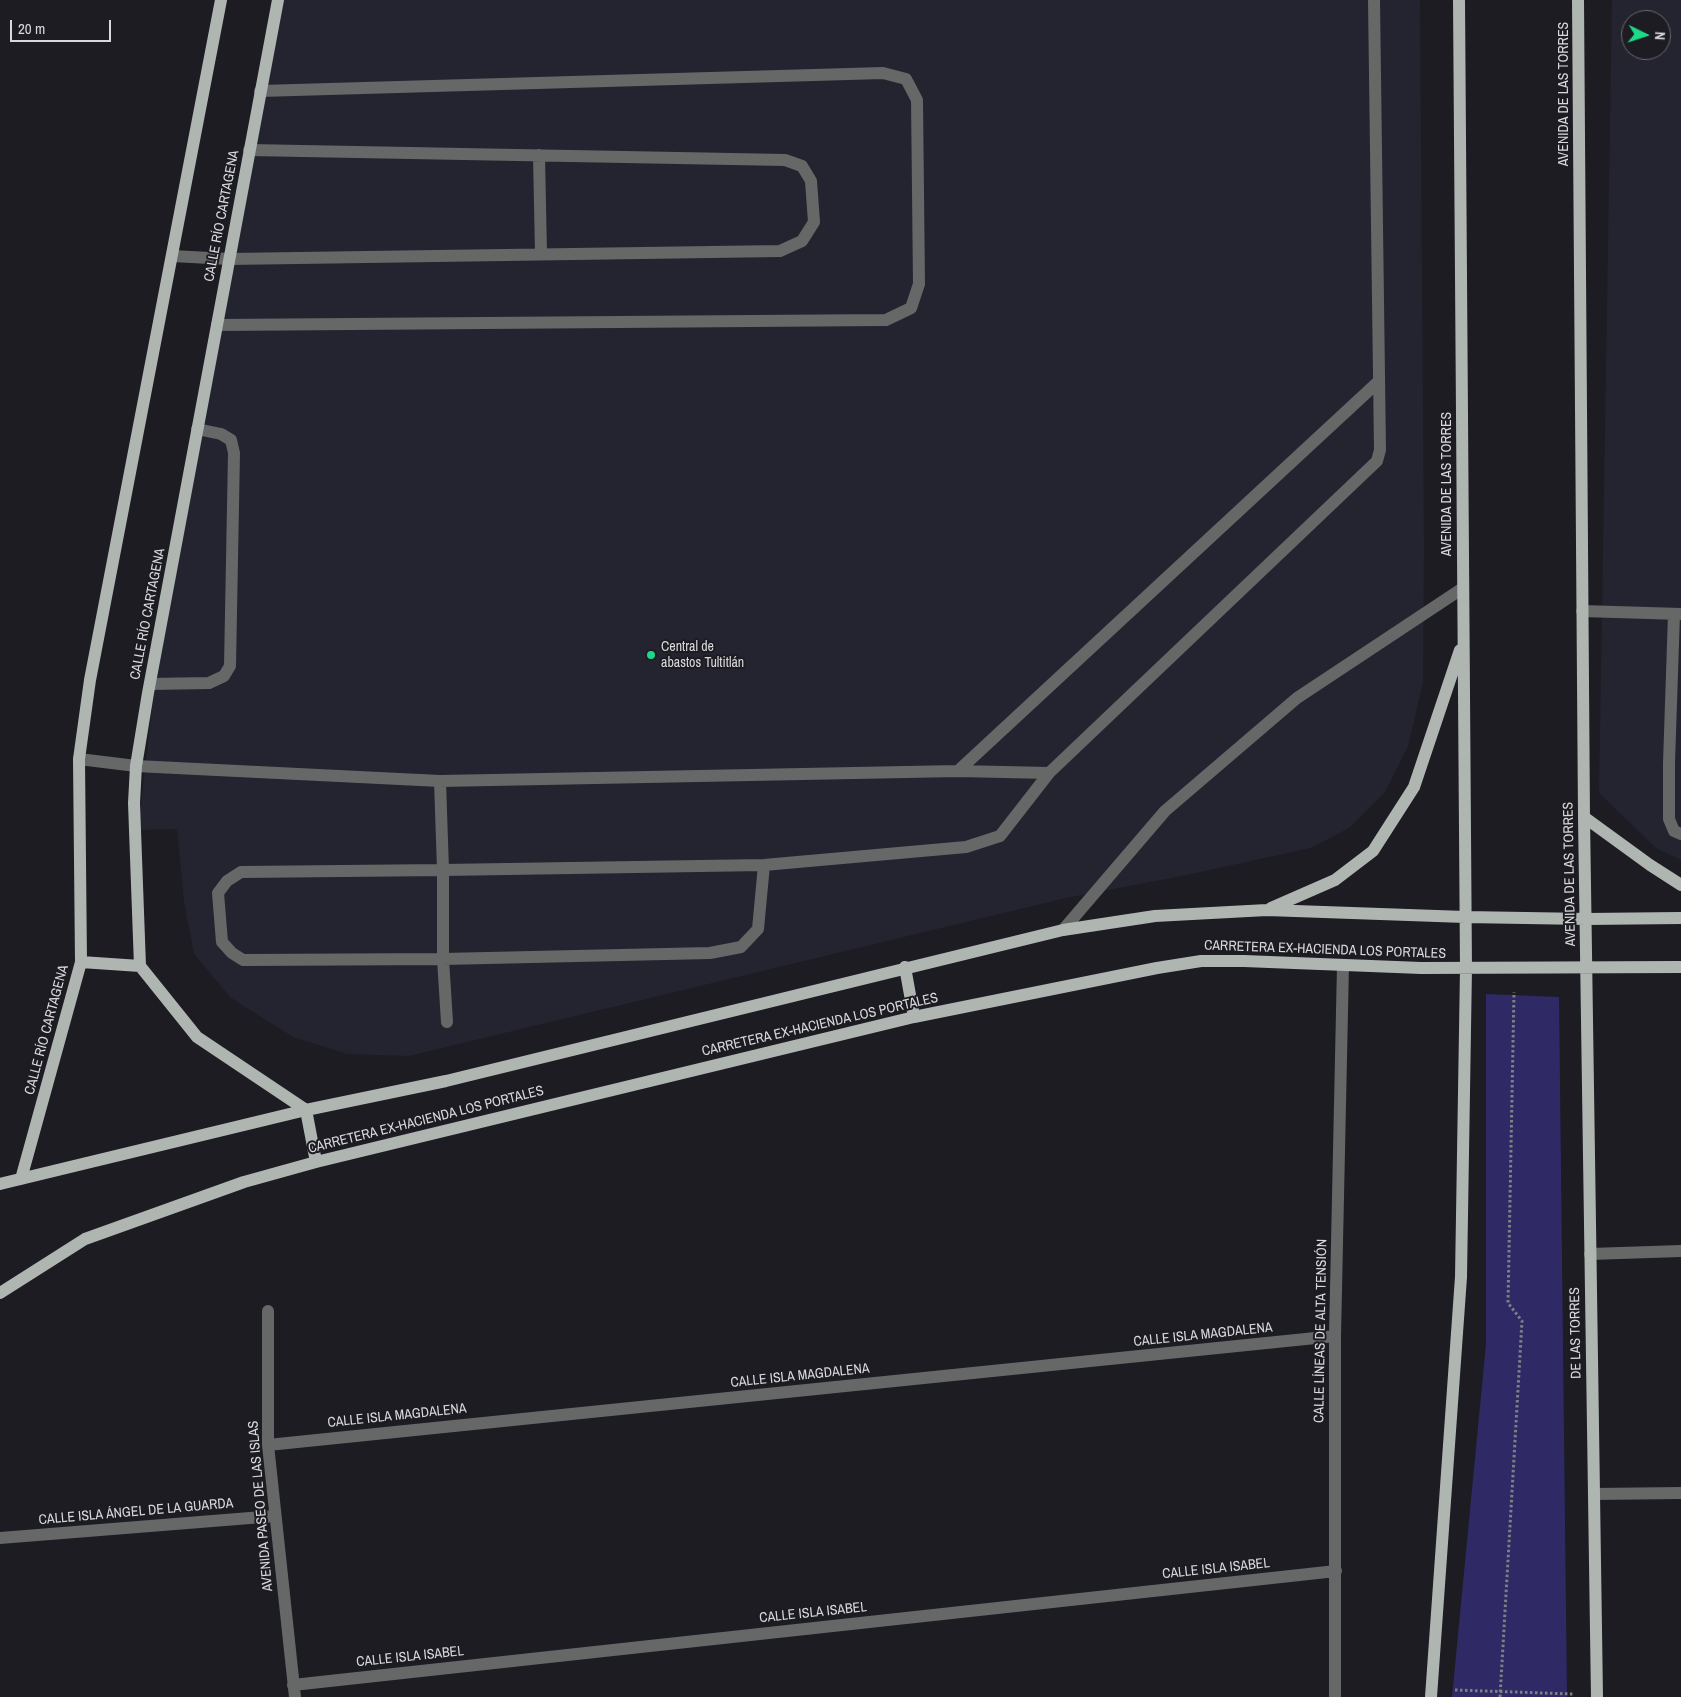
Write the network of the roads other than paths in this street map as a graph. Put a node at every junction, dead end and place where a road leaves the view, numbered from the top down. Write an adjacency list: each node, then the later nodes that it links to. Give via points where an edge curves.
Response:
1 (221, 0): 10 (main road, CALLE RÍO CARTAGENA)
2 (278, 0): 6 (main road, CALLE RÍO CARTAGENA)
3 (1374, 0): 13 (street)
4 (1459, 0): 15 (main road, AVENIDA DE LAS TORRES)
5 (1578, 0): 16 (main road, AVENIDA DE LAS TORRES)
6 (260, 91): 7 (main road, CALLE RÍO CARTAGENA); 12 (street, via 883,73 906,79 917,100 919,284 911,308 886,320)
7 (250, 150): 8 (street); 11 (main road, CALLE RÍO CARTAGENA)
8 (539, 155): 9 (street); 9 (street, via 785,160 802,166 812,181 814,222 802,241 780,251)
9 (541, 254): 11 (street)
10 (172, 256): 11 (street); 20 (main road, CALLE RÍO CARTAGENA, via 90,680)
11 (229, 259): 12 (main road, CALLE RÍO CARTAGENA)
12 (217, 325): 14 (main road, CALLE RÍO CARTAGENA)
13 (1378, 382): 23 (street); 24 (street, via 1380,450 1377,461)
14 (197, 429): 19 (main road, CALLE RÍO CARTAGENA); 19 (street, via 221,434 231,440 234,453 230,666 224,676 209,683)
15 (1463, 588): 18 (main road, AVENIDA DE LAS TORRES); 35 (street, via 1297,698 1194,786 1165,811)
16 (1582, 611): 17 (street); 26 (main road, AVENIDA DE LAS TORRES)
17 (1678, 614): 21 (street)
18 (1463, 641): 31 (main road, via 1414,787 1373,851 1335,880); 32 (main road, AVENIDA DE LAS TORRES)
19 (150, 684): 22 (main road, CALLE RÍO CARTAGENA)
20 (79, 759): 22 (street); 37 (main road, CALLE RÍO CARTAGENA)
21 (1675, 764): 27 (street, via 1669,820 1674,831)
22 (136, 766): 25 (street); 39 (main road, CALLE RÍO CARTAGENA, via 134,803)
23 (958, 771): 24 (street); 25 (street)
24 (1048, 773): 28 (street, via 1000,836 966,847)
25 (440, 782): 29 (street)
26 (1584, 817): 30 (main road); 34 (main road, AVENIDA DE LAS TORRES)
27 (1681, 834)
28 (764, 865): 29 (street); 36 (street, via 758,929 740,947 710,953)
29 (443, 870): 36 (street); 36 (street, via 241,872 227,881 218,893 222,942 244,960)
30 (1681, 885)
31 (1267, 910): 32 (main road); 35 (main road, via 1155,916)
32 (1465, 917): 34 (main road); 42 (main road, AVENIDA DE LAS TORRES)
33 (1681, 918): 34 (main road)
34 (1586, 919): 43 (main road, AVENIDA DE LAS TORRES)
35 (1064, 930): 41 (main road)
36 (443, 959): 45 (street)
37 (81, 962): 39 (main road); 48 (main road, CALLE RÍO CARTAGENA)
38 (1343, 965): 42 (main road, CARRETERA EX-HACIENDA LOS PORTALES); 44 (main road, CARRETERA EX-HACIENDA LOS PORTALES, via 1201,961); 54 (street, CALLE LÍNEAS DE ALTA TENSIÓN)
39 (140, 966): 46 (main road, via 197,1037)
40 (1681, 967): 43 (main road, CARRETERA EX-HACIENDA LOS PORTALES)
41 (905, 968): 44 (main road); 46 (main road, via 446,1081)
42 (1466, 968): 43 (main road, CARRETERA EX-HACIENDA LOS PORTALES); 62 (main road, via 1461,1277)
43 (1586, 968): 51 (main road, DE LAS TORRES)
44 (914, 1017): 47 (main road, CARRETERA EX-HACIENDA LOS PORTALES)
45 (447, 1022)
46 (306, 1110): 47 (main road); 48 (main road)
47 (316, 1162): 52 (main road, CARRETERA EX-HACIENDA LOS PORTALES, via 244,1182 85,1239)
48 (21, 1179): 49 (main road)
49 (0, 1184)
50 (1681, 1252): 51 (street)
51 (1590, 1254): 56 (main road, DE LAS TORRES)
52 (0, 1293)
53 (268, 1311): 55 (street, AVENIDA PASEO DE LAS ISLAS)
54 (1335, 1336): 55 (street, CALLE ISLA MAGDALENA); 60 (street, CALLE LÍNEAS DE ALTA TENSIÓN)
55 (268, 1445): 58 (street, AVENIDA PASEO DE LAS ISLAS)
56 (1594, 1494): 57 (street); 63 (main road, DE LAS TORRES)
57 (1681, 1494)
58 (275, 1516): 59 (street, CALLE ISLA ÁNGEL DE LA GUARDA); 61 (street, AVENIDA PASEO DE LAS ISLAS)
59 (0, 1538)
60 (1336, 1571): 61 (street, CALLE ISLA ISABEL); 64 (street, CALLE LÍNEAS DE ALTA TENSIÓN)
61 (294, 1691)
62 (1431, 1693)
63 (1597, 1696)
64 (1335, 1697)

